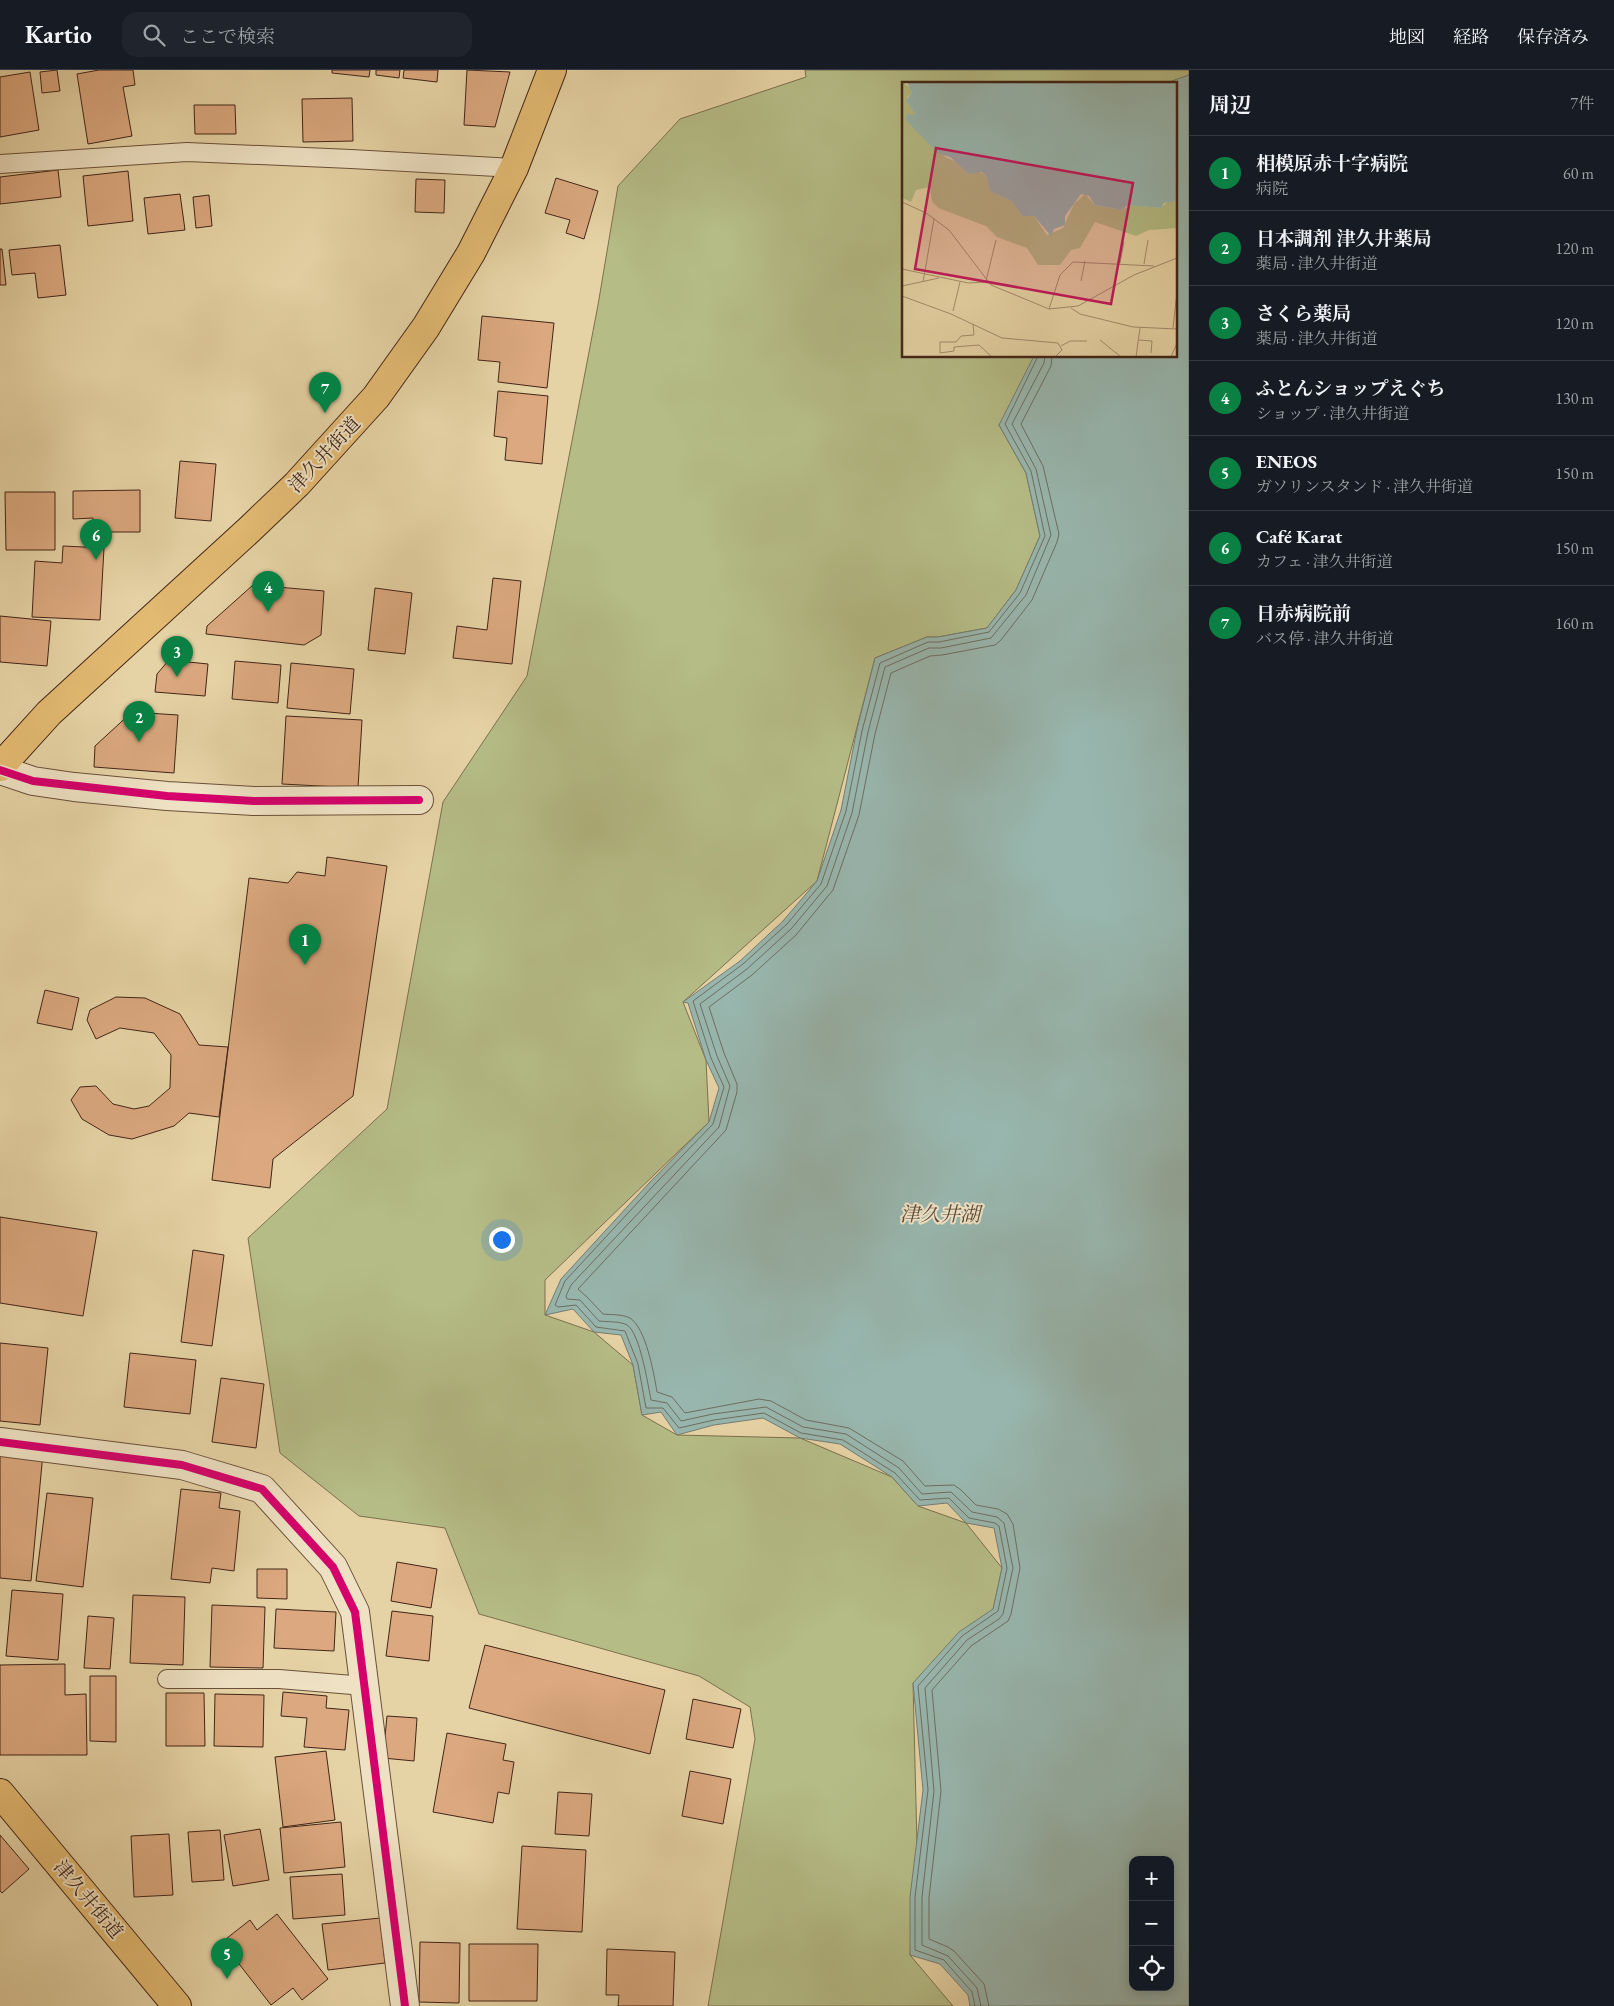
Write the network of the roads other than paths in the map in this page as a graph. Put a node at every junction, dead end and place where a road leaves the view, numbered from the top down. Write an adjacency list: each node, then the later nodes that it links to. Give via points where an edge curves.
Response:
1 (552, 70): 3 (highway, 津久井街道)
2 (0, 164): 3 (lane, via 187,152)
3 (514, 168): 4 (highway, 津久井街道, via 449,291 359,418 282,499 49,713)
4 (0, 766)
5 (0, 770): 6 (street, via 33,781 167,796 254,801)
6 (419, 800)
7 (0, 1442): 9 (street, via 182,1465 262,1490 333,1567 354,1612)
8 (167, 1679): 9 (lane, via 279,1679)
9 (365, 1686): 12 (street)
10 (0, 1793): 11 (highway, 津久井街道)
11 (177, 2006)
12 (405, 2006)

